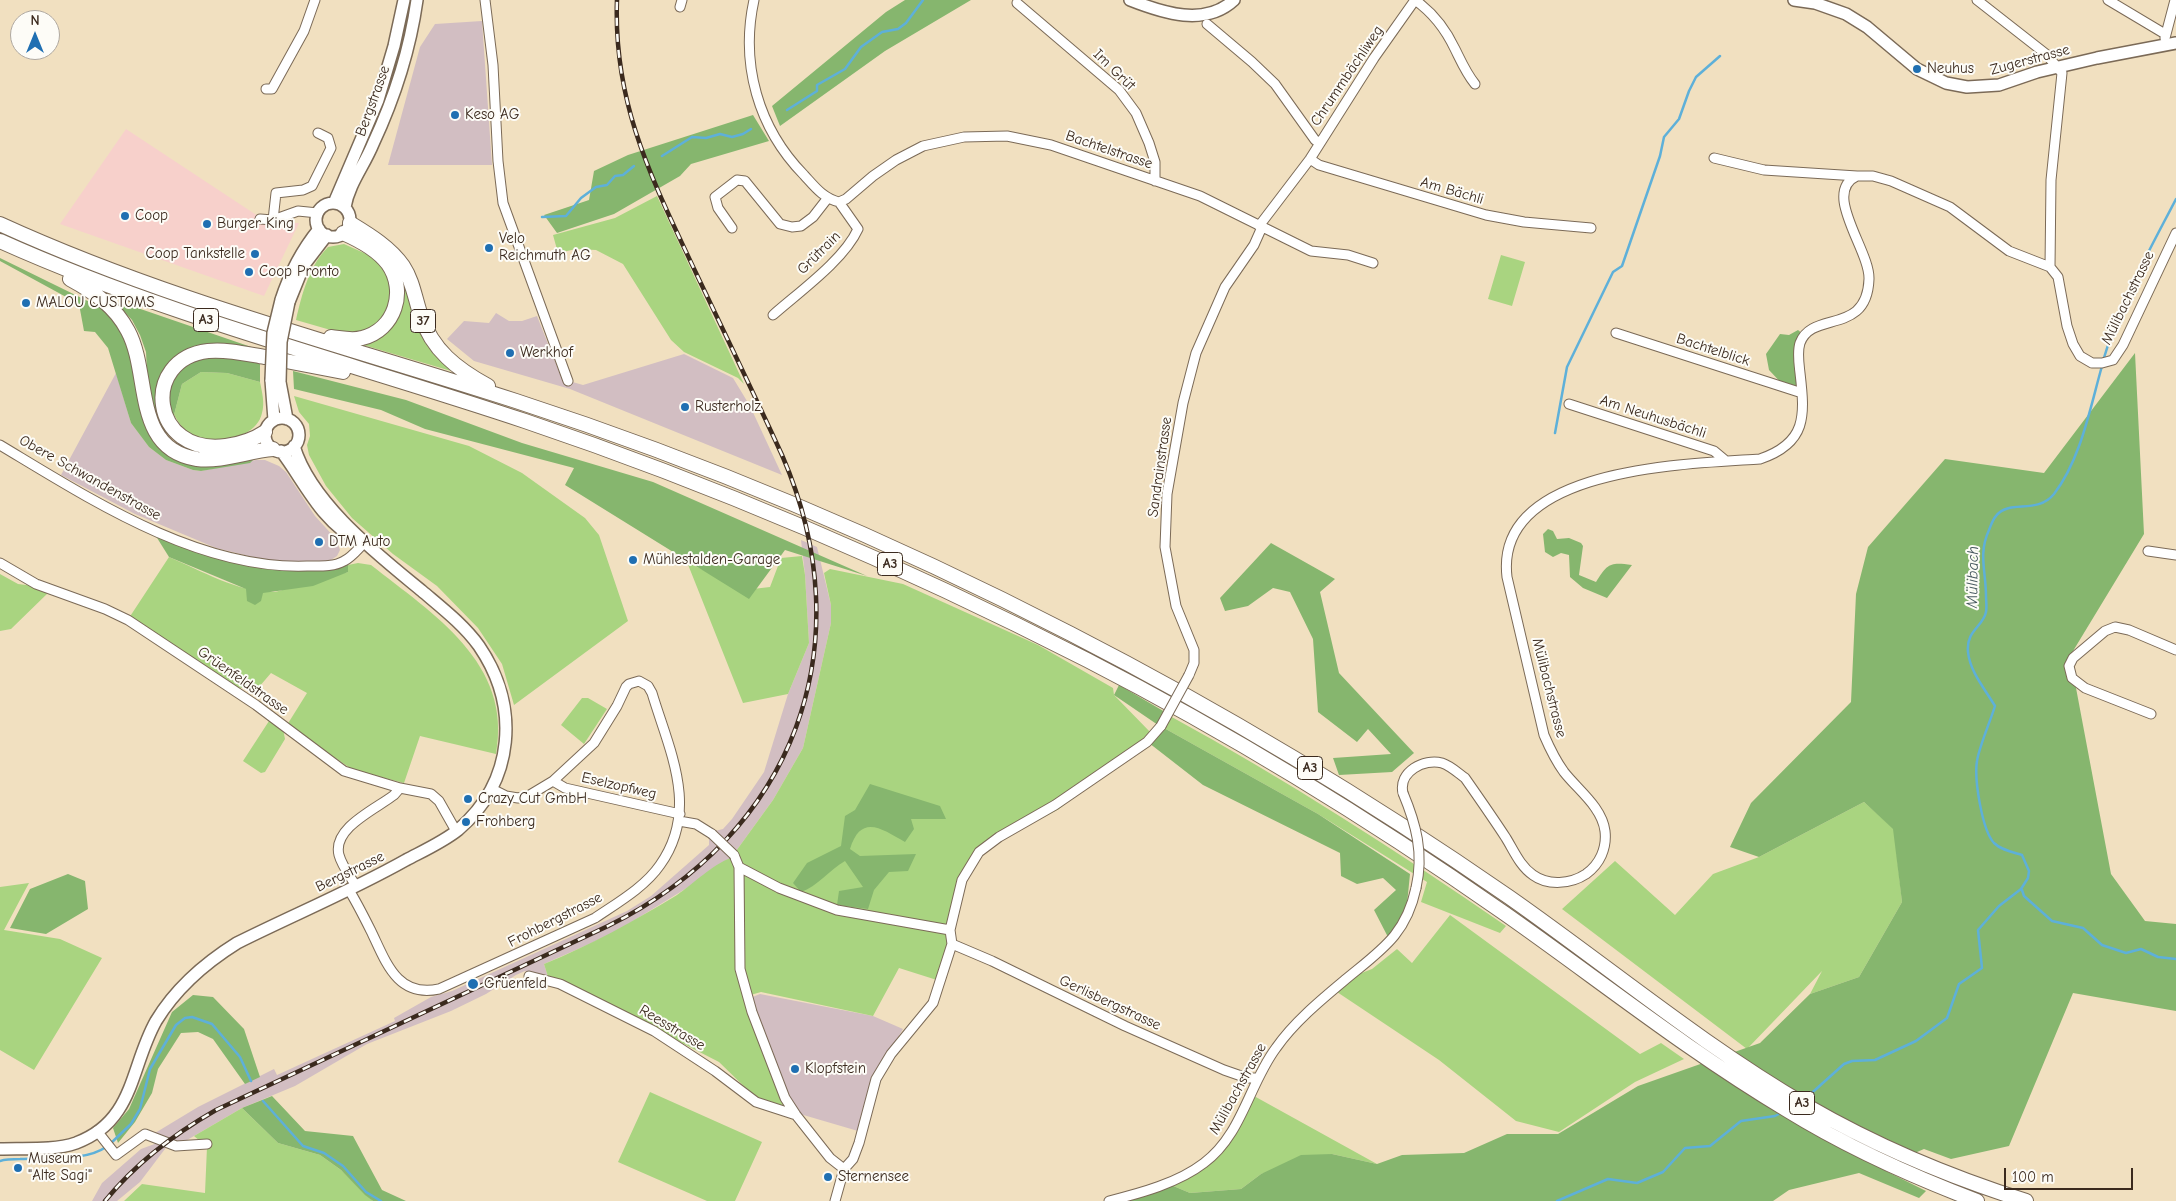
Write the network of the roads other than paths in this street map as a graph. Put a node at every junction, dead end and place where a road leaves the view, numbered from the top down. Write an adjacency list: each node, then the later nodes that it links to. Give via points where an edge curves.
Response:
1 (315, 0): 18 (street, via 304,30 272,89)
2 (404, 0): 27 (main road, Bergstrasse, via 378,100)
3 (417, 0): 27 (main road, Bergstrasse, via 407,49 388,109 368,156)
4 (485, 0): 45 (street, via 503,203)
5 (754, 0): 25 (street, via 749,36 751,74 766,122 776,142 795,166)
6 (1130, 0): 7 (main road, via 1166,13 1196,15 1220,10)
7 (1234, 0)
8 (1415, 0): 17 (street, via 1432,15 1452,42); 20 (street, Chrummbächliweg)
9 (1794, 0): 16 (main road, Zugerstrasse, via 1816,3 1846,14 1867,27 1916,69 1946,83 1986,87)
10 (1977, 0): 16 (street, via 2046,54)
11 (2108, 0): 15 (street)
12 (2175, 0): 15 (street)
13 (1017, 4): 24 (street, Im Grüt, via 1119,90 1136,113 1149,142 1155,162)
14 (1207, 24): 20 (street, Chrummbächliweg, via 1275,84)
15 (2169, 41): 16 (main road, Zugerstrasse)
16 (2058, 68): 40 (street, via 2062,73 2051,180)
17 (1474, 84)
18 (266, 89)
19 (318, 133): 30 (street, via 328,138 331,148 312,186 276,193)
20 (1319, 142): 22 (street, Chrummbächliweg)
21 (1714, 158): 23 (street, via 1764,170)
22 (1310, 159): 32 (street, Chrummbächliweg); 35 (street, Am Bächli, via 1319,165 1463,210 1524,222)
23 (1857, 176): 40 (street, via 1891,181 1950,207 2009,251); 47 (street, Mülibachstrasse, via 1844,188 1842,202 1865,259 1868,294 1858,310 1843,320 1813,328 1804,335 1799,346)
24 (1155, 181): 26 (street, Bachtelstrasse, via 1038,141 980,135 923,146 896,160 846,200); 32 (street, Bachtelstrasse, via 1215,203)
25 (827, 199): 26 (street); 34 (street, via 813,217 801,226 792,227 780,224 745,181 737,180 715,198)
26 (839, 202): 41 (street, Grütrain, via 858,229 852,241)
27 (340, 205): 28 (main road, via 325,205); 33 (main road, via 350,217)
28 (318, 213): 30 (street, via 298,211); 36 (main road, via 317,224)
29 (260, 219): 30 (street)
30 (273, 220)
31 (0, 224): 42 (highway, A3, via 138,281)
32 (1261, 227): 39 (street, Bachtelstrasse, via 1311,251 1348,255); 70 (street, Sandrainstrasse, bridge, via 1254,245 1225,287 1196,352 1183,403 1167,494 1165,546 1176,606 1194,650 1189,675 1161,726 1146,742 1063,800 979,852 962,880)
33 (346, 228): 36 (main road, via 336,236); 42 (highway, via 391,268 397,288 395,309 382,328 363,338); 48 (highway, 37, via 386,248 402,264 411,281 425,328 442,353 469,375)
34 (732, 228)
35 (1591, 228)
36 (323, 232): 44 (main road, Bergstrasse, bridge, via 302,250 295,262 273,333)
37 (2176, 233): 40 (street, Mülibachstrasse, via 2123,345 2113,360 2102,363 2092,363 2080,356 2073,344 2058,277)
38 (2, 242): 46 (highway, A3, via 124,292); 55 (highway, via 87,288 116,312 134,343 150,422 166,444 184,455 204,459)
39 (1373, 263)
40 (2050, 267)
41 (773, 315)
42 (297, 333): 48 (highway, A3)
43 (1616, 333): 47 (street, Bachtelblick)
44 (276, 381): 50 (main road, Bergstrasse); 51 (main road, Bergstrasse)
45 (568, 381)
46 (413, 385): 52 (highway, via 220,351 186,358 166,380 162,398 164,413 174,430 187,441 202,446 224,446 252,440); 73 (highway, A3, via 578,439 744,501 921,579 1095,664 1251,751 1369,823)
47 (1802, 393): 56 (street, Mülibachstrasse, via 1804,408 1800,429 1790,443 1775,454)
48 (517, 402): 73 (highway, A3, via 682,460 842,525 996,596 1158,680 1304,764 1415,833 1539,918)
49 (1569, 404): 56 (street, Am Neuhusbächli, via 1714,451)
50 (287, 419): 51 (main road); 54 (main road, Bergstrasse, via 295,424 298,433)
51 (274, 420): 52 (main road)
52 (265, 432): 55 (main road, Bergstrasse, via 267,443)
53 (0, 445): 57 (street, Obere Schwandenstrasse, via 135,520 230,558 263,564 335,565)
54 (294, 446): 55 (main road); 57 (main road, Bergstrasse, via 297,458 314,485)
55 (277, 450): 57 (main road, Bergstrasse, via 331,520 342,531)
56 (1726, 461): 74 (street, Mülibachstrasse, bridge, via 1632,472 1573,488 1549,498 1533,510 1521,522 1506,552 1507,577 1544,735 1565,773 1596,810 1605,831 1604,850 1599,861 1583,876 1566,882 1550,882 1533,875 1521,863 1465,778 1441,763 1415,767 1405,775 1402,784 1414,820 1420,861 1407,916 1377,955 1290,1030 1274,1049)
57 (364, 543): 65 (main road, Bergstrasse, via 458,623 490,666 504,701 507,725 503,757)
58 (2148, 551): 59 (street)
59 (2176, 555)
60 (0, 563): 64 (street, Grüenfeldstrasse, via 36,584 128,620 242,695 344,771)
61 (2176, 650): 62 (street, via 2115,627 2105,631 2069,666 2072,678 2085,688)
62 (2151, 714)
63 (553, 781): 65 (street, Frohbergstrasse, via 528,796 518,798); 66 (street, Eselzopfweg, via 565,788); 66 (street, Frohbergstrasse, via 594,742 626,687 639,682 648,686 652,693 672,756 681,800)
64 (400, 788): 67 (street, Grüenfeldstrasse, via 432,794); 69 (street, Frohbergstrasse, via 346,828 339,841 340,856)
65 (492, 789): 67 (main road, Bergstrasse, via 481,806)
66 (679, 818): 68 (street, Eselzopfweg, bridge, via 712,834 734,855); 69 (street, Frohbergstrasse, via 670,848 660,866 615,904 595,918 439,989 420,991 400,980 385,961)
67 (456, 831): 69 (main road, Bergstrasse)
68 (739, 867): 70 (street, via 779,888 837,910); 75 (street, via 740,969 785,1098)
69 (353, 888): 76 (main road, Bergstrasse, via 237,943 186,982 153,1028 122,1105)
70 (950, 930): 71 (street, Sandrainstrasse)
71 (952, 944): 74 (street, Gerlisbergstrasse, via 1224,1070 1247,1078); 79 (street, via 933,1003 891,1054 876,1079 853,1159)
72 (529, 976): 75 (street, Reesstrasse, via 560,984 654,1031 756,1102)
73 (1719, 1058): 82 (highway, A3, via 1791,1113 1915,1177); 83 (highway, A3, via 1886,1147 1954,1176)
74 (1258, 1078): 81 (street, Mülibachstrasse, via 1238,1122 1217,1152 1204,1164 1178,1179)
75 (796, 1115): 79 (street, via 830,1158)
76 (97, 1131): 77 (street, via 116,1155 145,1134 176,1146); 78 (main road, Bergstrasse, via 68,1145)
77 (207, 1144)
78 (0, 1149)
79 (844, 1168): 80 (street)
80 (835, 1201)
81 (1109, 1201)
82 (1977, 1201)
83 (2026, 1201)

